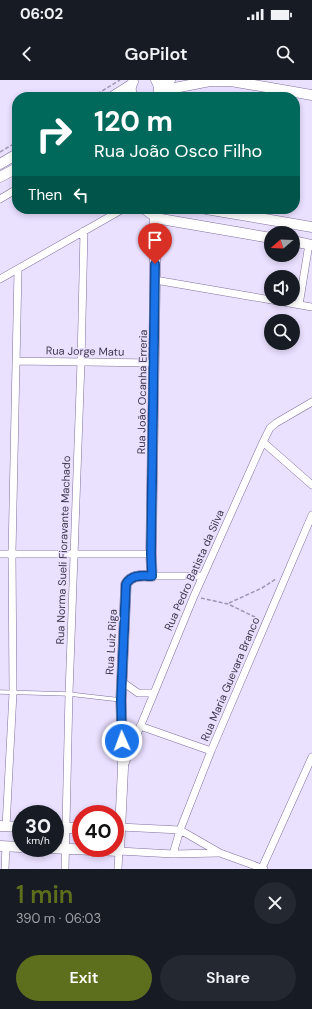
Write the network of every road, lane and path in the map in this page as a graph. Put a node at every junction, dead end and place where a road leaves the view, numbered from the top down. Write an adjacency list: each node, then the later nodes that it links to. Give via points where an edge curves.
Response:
1 (120, 80): 5 (path)
2 (170, 80): 4 (street)
3 (132, 83): 6 (street)
4 (158, 88): 7 (street, via 210,81 231,81)
5 (100, 92)
6 (119, 92)
7 (295, 92)
8 (300, 93): 9 (street)
9 (312, 95)
10 (12, 145): 11 (path)
11 (0, 152)
12 (12, 157): 13 (street)
13 (0, 164)
14 (12, 171): 15 (street)
15 (0, 177)
16 (12, 192): 17 (street)
17 (0, 199)
18 (114, 214): 23 (street)
19 (155, 214): 29 (street, Rua João Ocanha Erreria)
20 (160, 214): 24 (street)
21 (235, 214): 22 (street)
22 (312, 227)
23 (84, 231): 27 (street); 35 (street, Rua Norma Sueli Fioravante Machado)
24 (264, 236)
25 (300, 243): 26 (street)
26 (311, 244): 31 (street)
27 (18, 270): 28 (street); 34 (street)
28 (0, 279)
29 (155, 280): 30 (street); 36 (street, Rua João Ocanha Erreria)
30 (264, 299)
31 (300, 300)
32 (300, 305): 33 (street)
33 (312, 307)
34 (16, 361): 35 (street, Rua Jorge Matu); 42 (street)
35 (81, 362): 36 (street, Rua Jorge Matu); 43 (street, Rua Norma Sueli Fioravante Machado)
36 (154, 363): 44 (street, Rua João Ocanha Erreria)
37 (312, 402): 38 (street, Rua Pedro Batista da Silva, via 276,423 270,428)
38 (263, 442): 39 (street); 46 (street, Rua Pedro Batista da Silva)
39 (312, 485)
40 (312, 515): 50 (street, Rua Maria Guevara Branco)
41 (0, 554): 42 (street)
42 (12, 554): 43 (street); 53 (street)
43 (74, 554): 44 (street); 55 (street, Rua Norma Sueli Fioravante Machado)
44 (151, 554): 45 (street, Rua João Ocanha Erreria)
45 (152, 576): 46 (street); 51 (street, Rua Luiz Riga, via 136,576 126,584)
46 (202, 576): 48 (street, Rua Pedro Batista da Silva)
47 (277, 578): 49 (path)
48 (194, 596): 49 (path); 54 (street, Rua Pedro Batista da Silva)
49 (228, 604): 50 (path)
50 (266, 622): 58 (street, Rua Maria Guevara Branco)
51 (121, 681): 54 (street, via 138,693); 56 (street, Rua Luiz Riga)
52 (0, 692): 53 (lane)
53 (13, 693): 55 (lane); 62 (street)
54 (153, 693): 57 (street, Rua Pedro Batista da Silva)
55 (69, 694): 56 (lane); 63 (street, Rua Norma Sueli Fioravante Machado)
56 (121, 700): 60 (street, Rua Luiz Riga)
57 (140, 726): 58 (street); 60 (street, Rua Pedro Batista da Silva)
58 (211, 751): 66 (street, Rua Maria Guevara Branco)
59 (312, 757): 77 (street)
60 (123, 768): 61 (street, Rua Luiz Riga)
61 (120, 805)
62 (3, 826)
63 (66, 828): 64 (street); 68 (street, Rua Norma Sueli Fioravante Machado)
64 (72, 828)
65 (124, 828): 66 (street)
66 (180, 830): 71 (street); 72 (street, Rua Maria Guevara Branco)
67 (3, 846): 74 (street)
68 (66, 849): 69 (street); 75 (street, Rua Norma Sueli Fioravante Machado)
69 (72, 849)
70 (124, 851): 72 (street)
71 (220, 853): 72 (street); 77 (street)
72 (173, 854)
73 (119, 857): 76 (street, Rua Luiz Riga)
74 (5, 869)
75 (65, 869)
76 (118, 869)
77 (263, 869)

